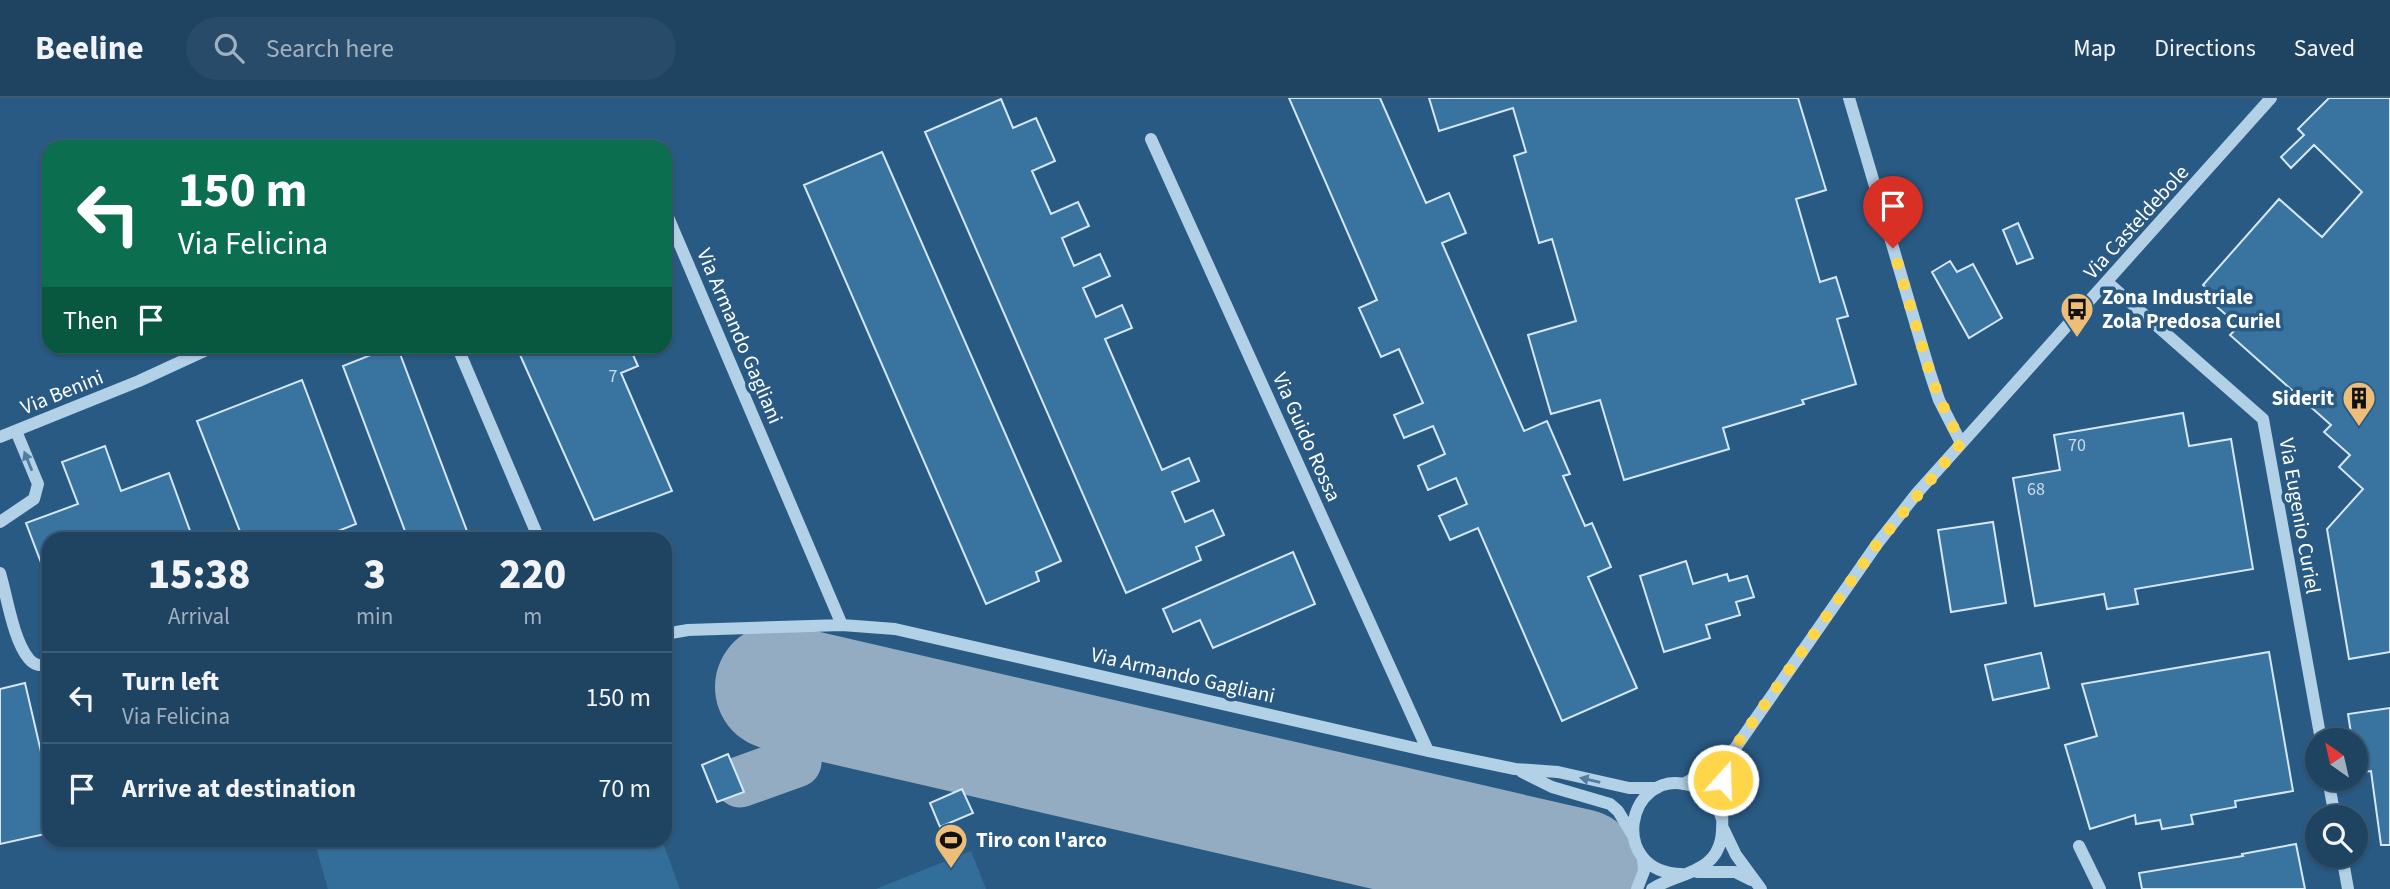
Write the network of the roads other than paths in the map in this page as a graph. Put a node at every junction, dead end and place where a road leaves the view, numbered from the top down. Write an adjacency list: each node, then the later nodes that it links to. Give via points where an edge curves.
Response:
1 (1849, 98): 10 (street, via 1930,373)
2 (2271, 98): 5 (street, Via Casteldebole)
3 (1151, 139): 21 (street, Via Guido Rossa)
4 (672, 225): 14 (street, Via Armando Gagliani)
5 (2107, 282): 10 (street, Via Casteldebole); 19 (street, Via Eugenio Curiel, via 2263,419)
6 (198, 354): 8 (street, Via Benini)
7 (460, 354): 12 (street)
8 (16, 431): 9 (street, Via Benini); 11 (street, one-way to 8, via 34,499 38,484)
9 (0, 437)
10 (1961, 443): 20 (street, Via Casteldebole, via 1877,544)
11 (0, 522)
12 (536, 532)
13 (0, 573): 18 (street, via 25,653)
14 (842, 625): 16 (street, Via Armando Gagliani); 21 (street, Via Armando Gagliani, via 895,629)
15 (672, 627): 16 (street, Via Armando Gagliani)
16 (688, 629): 17 (street, Via Armando Gagliani)
17 (672, 632)
18 (42, 666)
19 (2319, 728)
20 (1735, 747): 23 (street, via 1714,768); 25 (street, via 1723,780)
21 (1428, 751): 22 (street, Via Armando Gagliani)
22 (1515, 769): 24 (street, Via Armando Gagliani, one-way to 22, via 1629,788 1558,772); 26 (street, Via Armando Gagliani, via 1552,787 1610,804)
23 (1683, 784): 24 (street); 25 (street, via 1706,793)
24 (1657, 788): 26 (street, via 1639,805)
25 (1723, 824): 30 (street, via 1711,860); 31 (street, via 1736,855)
26 (1632, 834): 28 (street)
27 (2080, 846): 34 (street)
28 (1643, 859): 30 (street, via 1658,870); 32 (street)
29 (2344, 868): 35 (street)
30 (1686, 873): 31 (street, via 1735,872); 33 (street)
31 (1757, 885)
32 (1637, 889)
33 (1652, 889)
34 (2099, 889)
35 (2348, 889)

